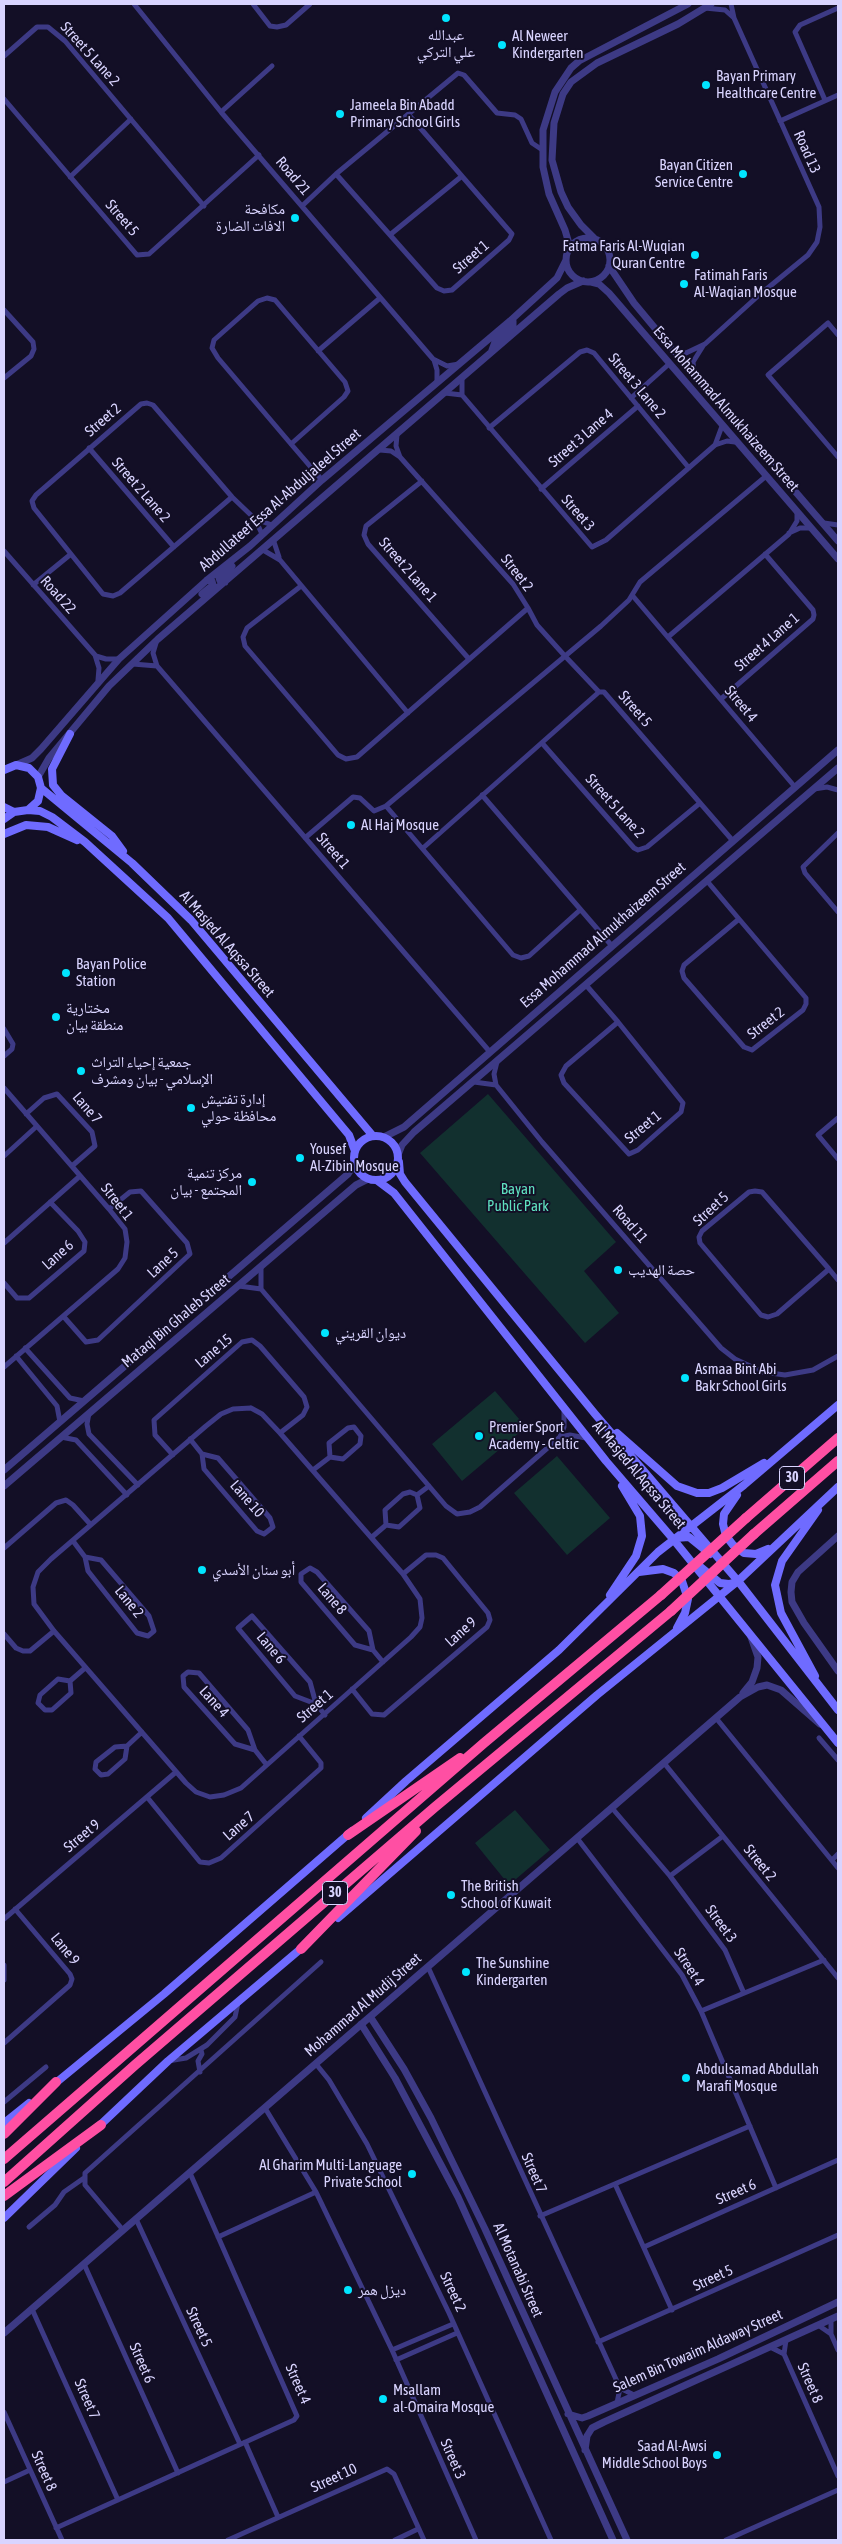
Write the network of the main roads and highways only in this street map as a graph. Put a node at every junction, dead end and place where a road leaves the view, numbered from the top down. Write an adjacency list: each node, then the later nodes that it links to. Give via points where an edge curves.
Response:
1 (70, 734): 10 (main road, via 52,769 53,785 112,836)
2 (4, 769): 3 (main road, via 16,765 29,768 38,777)
3 (41, 788): 5 (main road, via 38,801); 10 (main road, Al Masjed Al Aqssa Street)
4 (4, 807): 6 (main road)
5 (28, 810): 6 (main road); 9 (main road, Al Masjed Al Aqssa Street, via 52,817)
6 (14, 812): 7 (main road)
7 (4, 819)
8 (4, 834): 9 (main road, via 26,825 38,826)
9 (85, 842): 12 (main road, Al Masjed Al Aqssa Street, via 168,918 342,1127 354,1143)
10 (132, 863): 11 (main road, Al Masjed Al Aqssa Street, via 191,920)
11 (373, 1136): 12 (main road, via 362,1141); 13 (main road, via 384,1137 396,1147)
12 (355, 1151): 14 (main road, via 357,1170 368,1179)
13 (398, 1158): 14 (main road, via 392,1175); 16 (main road, Al Masjed Al Aqssa Street, via 400,1174 406,1182)
14 (378, 1181): 19 (main road, Al Masjed Al Aqssa Street, via 394,1193)
15 (838, 1405): 18 (main road)
16 (595, 1414): 18 (main road, via 677,1486 696,1493 722,1488); 23 (main road, Al Masjed Al Aqssa Street)
17 (838, 1438): 35 (highway, 30, bridge, via 661,1595)
18 (785, 1450): 21 (main road)
19 (606, 1461): 24 (main road, Al Masjed Al Aqssa Street); 31 (main road, via 638,1511 642,1536 636,1556)
20 (838, 1461): 37 (highway, 30, bridge, via 671,1611)
21 (744, 1485): 23 (main road); 25 (main road, via 725,1511 723,1524 726,1536 737,1549 747,1554)
22 (835, 1490): 25 (main road); 33 (main road, via 787,1553 778,1569 775,1586 781,1613)
23 (691, 1524): 24 (main road); 27 (main road, Al Masjed Al Aqssa Street)
24 (673, 1538): 26 (main road, Al Masjed Al Aqssa Street); 27 (main road, via 691,1538); 28 (main road)
25 (773, 1547): 29 (main road)
26 (684, 1552): 29 (main road, via 720,1583); 30 (main road, Al Masjed Al Aqssa Street)
27 (727, 1568): 29 (main road, Al Masjed Al Aqssa Street)
28 (637, 1572): 31 (main road); 32 (main road, via 663,1569 674,1573 684,1584 688,1594 687,1606)
29 (738, 1581): 30 (main road); 33 (main road, Al Masjed Al Aqssa Street)
30 (719, 1597): 32 (main road); 36 (main road, Al Masjed Al Aqssa Street)
31 (597, 1613): 38 (main road)
32 (675, 1632): 39 (main road, via 597,1695)
33 (826, 1696): 34 (main road, Al Masjed Al Aqssa Street)
34 (838, 1710)
35 (484, 1743): 38 (highway); 44 (highway, 30)
36 (838, 1743)
37 (435, 1807): 39 (highway, via 413,1835); 45 (highway, 30)
38 (348, 1835): 40 (main road, via 164,1994)
39 (302, 1949): 42 (main road, via 168,2062)
40 (56, 2082): 41 (main road); 43 (highway)
41 (4, 2123)
42 (101, 2125): 46 (highway); 47 (main road)
43 (4, 2134)
44 (4, 2159)
45 (4, 2182)
46 (4, 2196)
47 (4, 2218)

